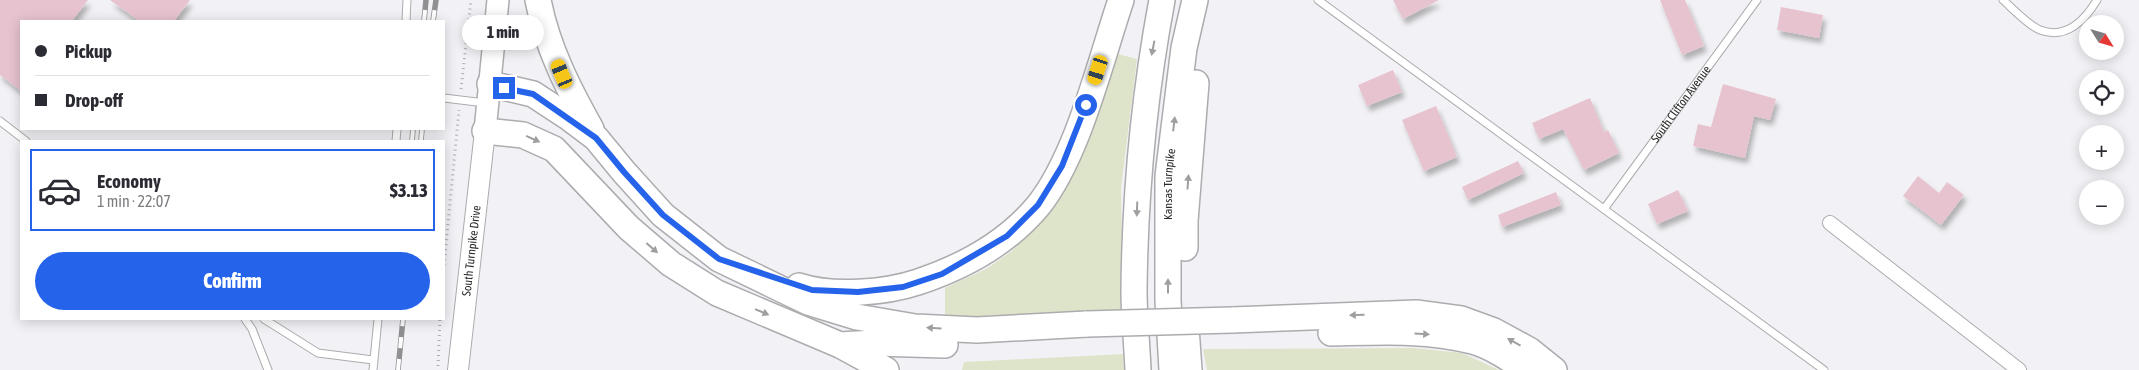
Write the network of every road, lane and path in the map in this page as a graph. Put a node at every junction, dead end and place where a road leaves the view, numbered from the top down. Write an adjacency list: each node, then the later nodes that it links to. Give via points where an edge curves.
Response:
1 (407, 0): 13 (lane)
2 (471, 0): 14 (path)
3 (498, 0): 15 (main road)
4 (538, 0): 20 (highway, via 550,46)
5 (1121, 0): 25 (highway, via 1080,123 1062,166 1038,205 1007,236 942,274 903,287 858,292 812,290)
6 (1162, 0): 39 (highway, one-way to 39, via 1138,172 1134,292)
7 (1195, 0): 40 (highway, Kansas Turnpike, one-way to 7, via 1168,300 1168,176 1184,48)
8 (1209, 0): 41 (highway, one-way to 8, via 1185,221 1195,91)
9 (1318, 0): 22 (lane)
10 (1758, 0): 22 (lane, South Clifton Avenue)
11 (2003, 0): 12 (lane, via 2039,30 2056,33 2072,28 2087,16)
12 (2097, 0)
13 (406, 20)
14 (465, 57)
15 (489, 94): 16 (lane); 19 (main road); 20 (highway, via 533,94)
16 (445, 98)
17 (0, 121): 21 (lane)
18 (457, 130): 24 (path)
19 (485, 131): 32 (highway, one-way to 32, via 523,135 554,149 629,228 671,264 718,293); 37 (street, South Turnpike Drive)
20 (596, 138): 25 (highway, via 663,215)
21 (25, 140)
22 (1604, 209): 44 (lane)
23 (1830, 223): 45 (street)
24 (445, 255)
25 (719, 259): 31 (highway, one-way to 25, via 915,327 857,317 808,302)
26 (246, 320): 34 (lane)
27 (266, 320): 33 (lane, via 318,353)
28 (378, 320): 33 (lane)
29 (440, 320): 36 (path)
30 (1232, 327): 31 (highway, bridge); 42 (highway, one-way to 42, via 1439,335 1473,341 1506,356); 43 (highway, one-way to 30, via 1529,350 1494,331 1461,319 1416,313)
31 (1088, 332): 32 (highway, via 958,345)
32 (840, 345): 38 (highway)
33 (373, 360): 35 (lane)
34 (268, 370)
35 (373, 370)
36 (438, 370)
37 (458, 370)
38 (886, 370)
39 (1138, 370)
40 (1172, 370)
41 (1189, 370)
42 (1526, 370)
43 (1554, 370)
44 (1824, 370)
45 (2019, 370)

